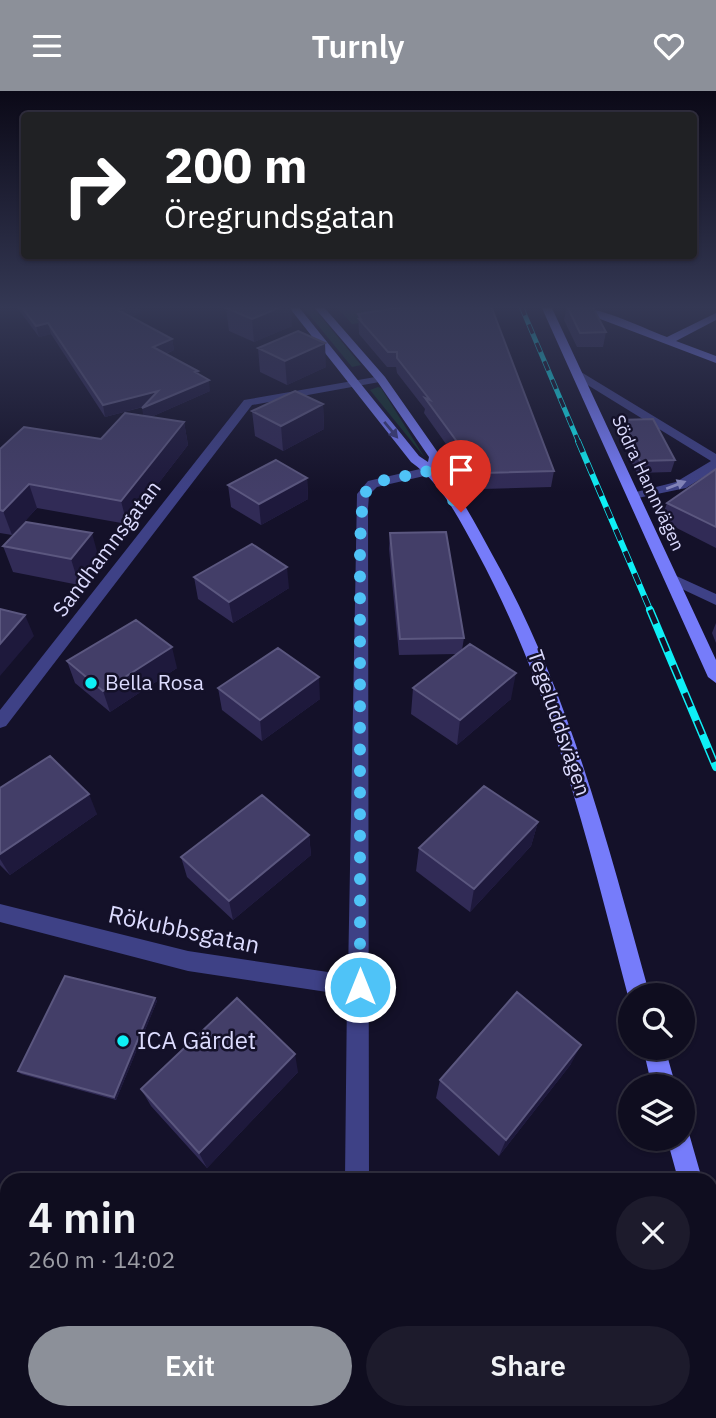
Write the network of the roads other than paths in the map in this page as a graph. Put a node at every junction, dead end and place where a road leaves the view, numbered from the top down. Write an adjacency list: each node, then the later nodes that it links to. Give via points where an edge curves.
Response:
1 (343, 368): 6 (main road, Tegeluddsvägen)
2 (371, 368): 5 (main road, Tegeluddsvägen)
3 (574, 368): 4 (main road, Södra Hamnvägen)
4 (577, 374): 7 (street); 9 (main road, Södra Hamnvägen)
5 (381, 379): 6 (street); 8 (main road, Tegeluddsvägen, via 435,457)
6 (355, 383): 8 (main road, Tegeluddsvägen, one-way to 8, via 415,459); 13 (street, Sandhamnsgatan, via 248,402)
7 (716, 461): 9 (street, one-way to 7, via 681,485)
8 (433, 470): 15 (main road, Tegeluddsvägen, via 488,557 549,685); 16 (street, via 373,484 363,494 361,508)
9 (633, 497): 10 (main road, Södra Hamnvägen)
10 (672, 579): 11 (street); 12 (main road, Södra Hamnvägen)
11 (716, 600)
12 (716, 677)
13 (0, 722)
14 (0, 913): 16 (street, Rökubbsgatan, via 188,961)
15 (635, 983)
16 (360, 987): 18 (street)
17 (682, 1151): 19 (main road)
18 (357, 1173)
19 (688, 1173)

